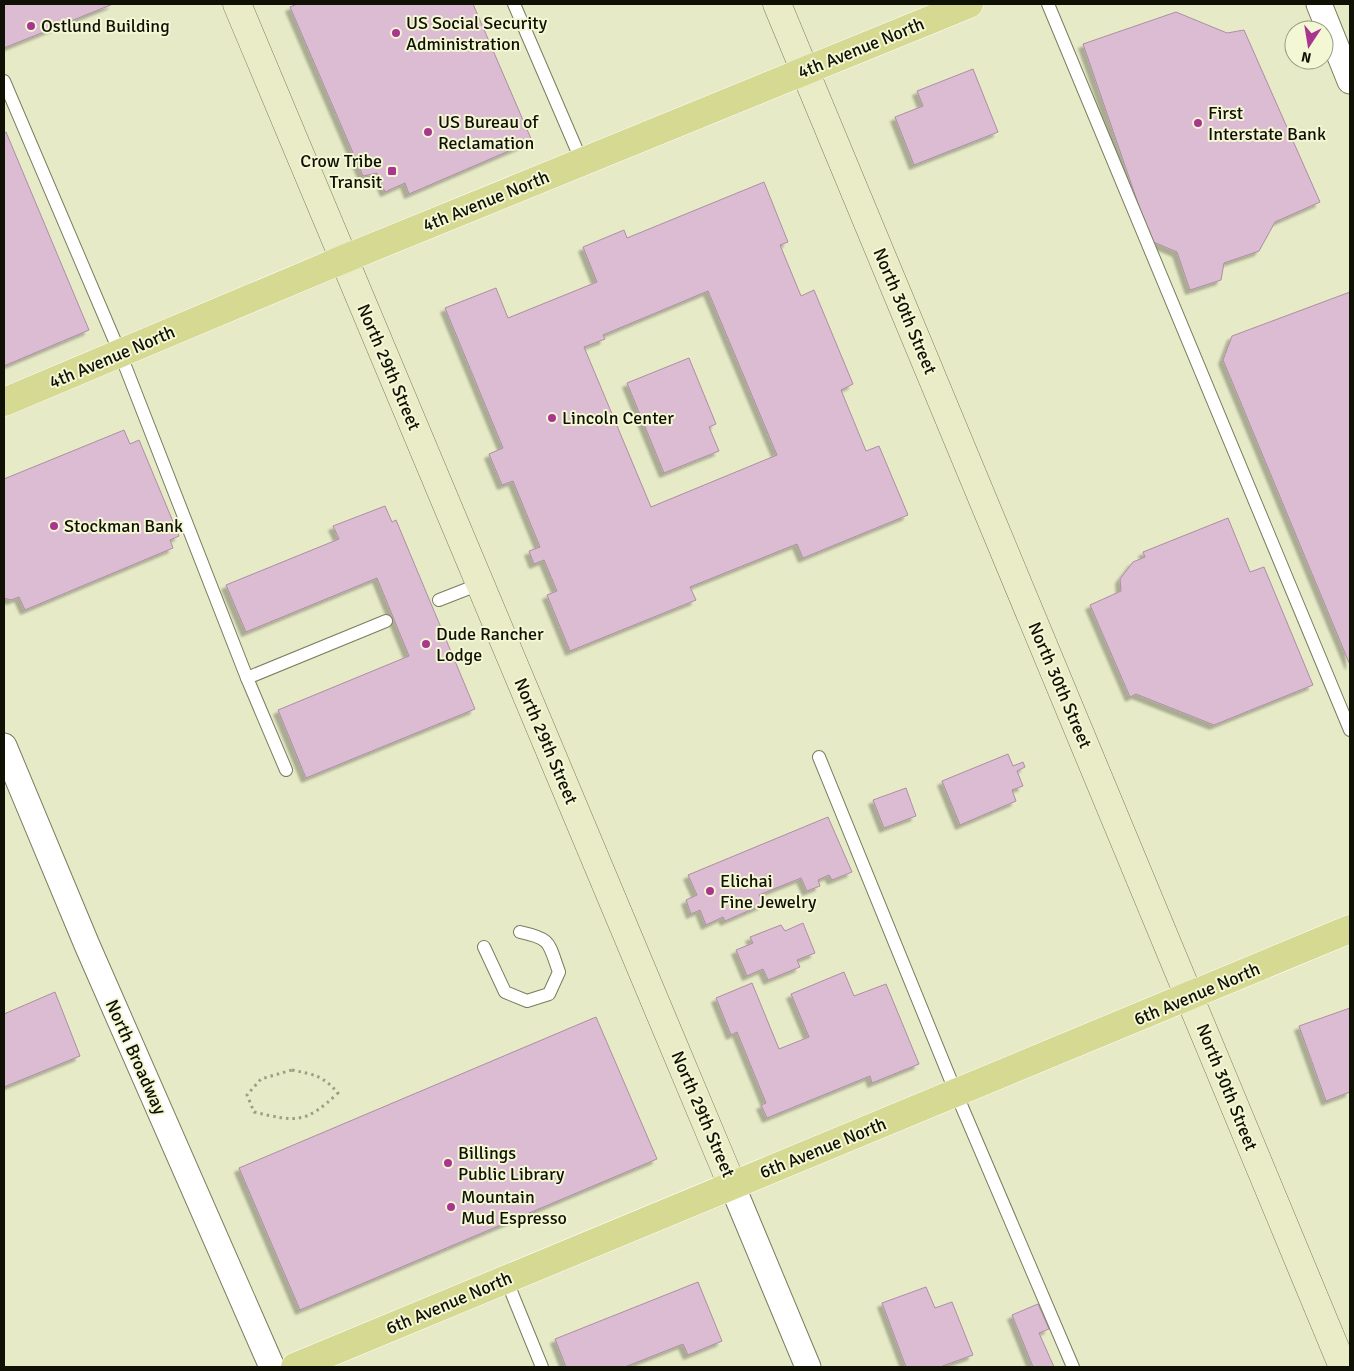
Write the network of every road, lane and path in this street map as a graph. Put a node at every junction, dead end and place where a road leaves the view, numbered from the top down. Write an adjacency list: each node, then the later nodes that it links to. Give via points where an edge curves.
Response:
1 (237, 4): 11 (street, North 29th Street)
2 (514, 4): 10 (lane)
3 (778, 4): 7 (street, North 30th Street)
4 (969, 4): 7 (main road, 4th Avenue North)
5 (1048, 4): 18 (lane)
6 (1319, 4): 9 (street)
7 (805, 71): 10 (main road, 4th Avenue North); 25 (street, North 30th Street)
8 (4, 81): 12 (lane)
9 (1350, 81)
10 (582, 162): 11 (main road, 4th Avenue North)
11 (344, 259): 12 (main road, 4th Avenue North); 14 (street, North 29th Street)
12 (120, 353): 13 (main road, 4th Avenue North); 17 (lane)
13 (4, 402)
14 (480, 584): 15 (lane); 28 (street, North 29th Street)
15 (439, 600)
16 (386, 621): 17 (lane)
17 (247, 678): 21 (lane)
18 (1350, 730)
19 (4, 746): 30 (street, North Broadway, via 91,954)
20 (819, 757): 27 (lane)
21 (286, 770)
22 (1350, 930): 25 (main road, 6th Avenue North)
23 (520, 932): 24 (lane, via 548,942 559,972 549,994 527,1001 506,992)
24 (484, 947)
25 (1190, 997): 27 (main road, 6th Avenue North); 35 (street, North 30th Street)
26 (304, 1072): 26 (path, via 288,1071 261,1079 246,1095 254,1112 296,1119 315,1114 338,1093 327,1080)
27 (956, 1093): 28 (main road, 6th Avenue North); 34 (lane)
28 (732, 1185): 29 (main road, 6th Avenue North); 33 (street, North 29th Street)
29 (506, 1280): 31 (main road, 6th Avenue North); 32 (lane)
30 (272, 1367)
31 (295, 1367)
32 (542, 1367)
33 (808, 1367)
34 (1073, 1367)
35 (1343, 1367)

